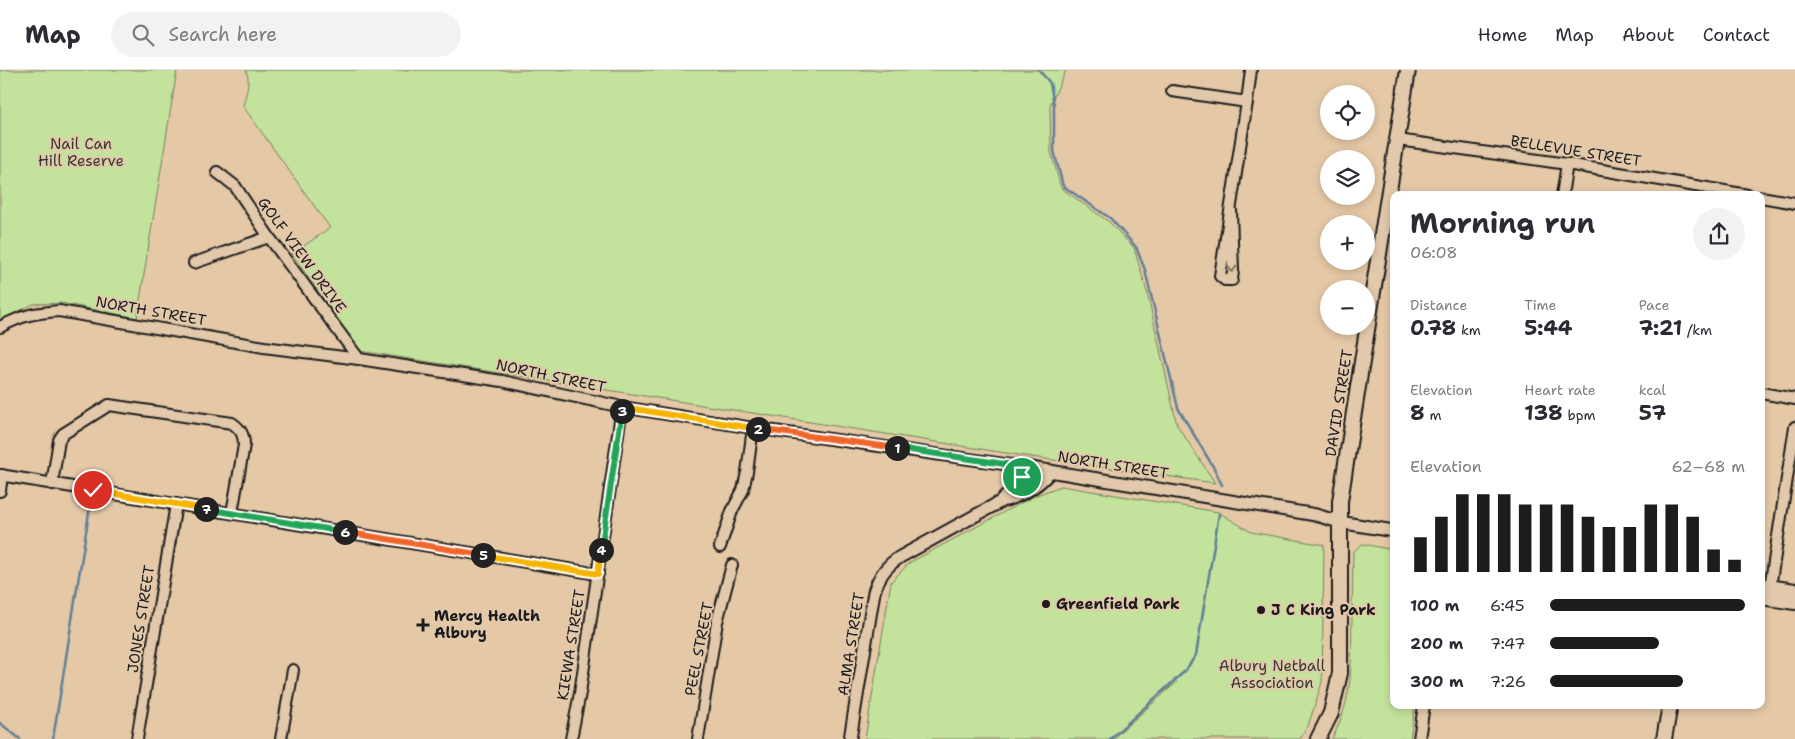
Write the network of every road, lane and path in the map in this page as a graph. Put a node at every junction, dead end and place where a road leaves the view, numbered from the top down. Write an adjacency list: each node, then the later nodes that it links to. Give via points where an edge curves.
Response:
1 (1251, 70): 4 (street)
2 (1408, 70): 5 (main road, DAVID STREET)
3 (1172, 91): 4 (street)
4 (1247, 102): 14 (street, one-way to 14, via 1230,210 1232,280)
5 (1398, 140): 6 (street, BELLEVUE STREET); 30 (main road, DAVID STREET, via 1340,501)
6 (1567, 164): 8 (street); 9 (street, BELLEVUE STREET)
7 (217, 172): 12 (street, GOLF VIEW DRIVE, via 234,186)
8 (1563, 191)
9 (1725, 191)
10 (1765, 198): 11 (street)
11 (1795, 203)
12 (269, 237): 13 (street); 16 (street, GOLF VIEW DRIVE)
13 (194, 263)
14 (1220, 276)
15 (0, 327): 16 (street, NORTH STREET, via 21,316 60,311 264,347)
16 (359, 360): 19 (street, NORTH STREET, via 502,381)
17 (1765, 394): 18 (street)
18 (1795, 399)
19 (622, 407): 21 (street, NORTH STREET); 34 (street, KIEWA STREET)
20 (1795, 427): 35 (street)
21 (753, 428): 22 (street, NORTH STREET); 32 (street, via 743,490)
22 (1025, 467): 23 (street, NORTH STREET); 27 (street, ALMA STREET, via 1019,484)
23 (1051, 471): 27 (street, ALMA STREET, via 1032,489); 30 (street, NORTH STREET)
24 (1, 475): 25 (street); 26 (street)
25 (52, 484): 28 (street); 29 (street, via 63,434 109,405 232,423 241,431 244,445)
26 (0, 491)
27 (1000, 502): 47 (street, ALMA STREET, via 900,557 883,571 874,592)
28 (176, 504): 29 (street); 43 (street, JONES STREET)
29 (232, 514): 34 (street)
30 (1340, 522): 31 (street, NORTH STREET); 48 (main road, DAVID STREET, via 1340,673 1331,714)
31 (1390, 530)
32 (720, 547)
33 (732, 565): 46 (street, PEEL STREET, via 714,637)
34 (598, 574): 45 (street, KIEWA STREET)
35 (1765, 585)
36 (1765, 590): 38 (main road)
37 (1765, 590): 39 (main road)
38 (1795, 591)
39 (1795, 602)
40 (293, 670): 44 (street)
41 (1423, 709): 49 (street)
42 (1669, 709): 50 (main road)
43 (137, 739)
44 (281, 739)
45 (571, 739)
46 (698, 739)
47 (850, 739)
48 (1318, 739)
49 (1419, 739)
50 (1664, 739)

